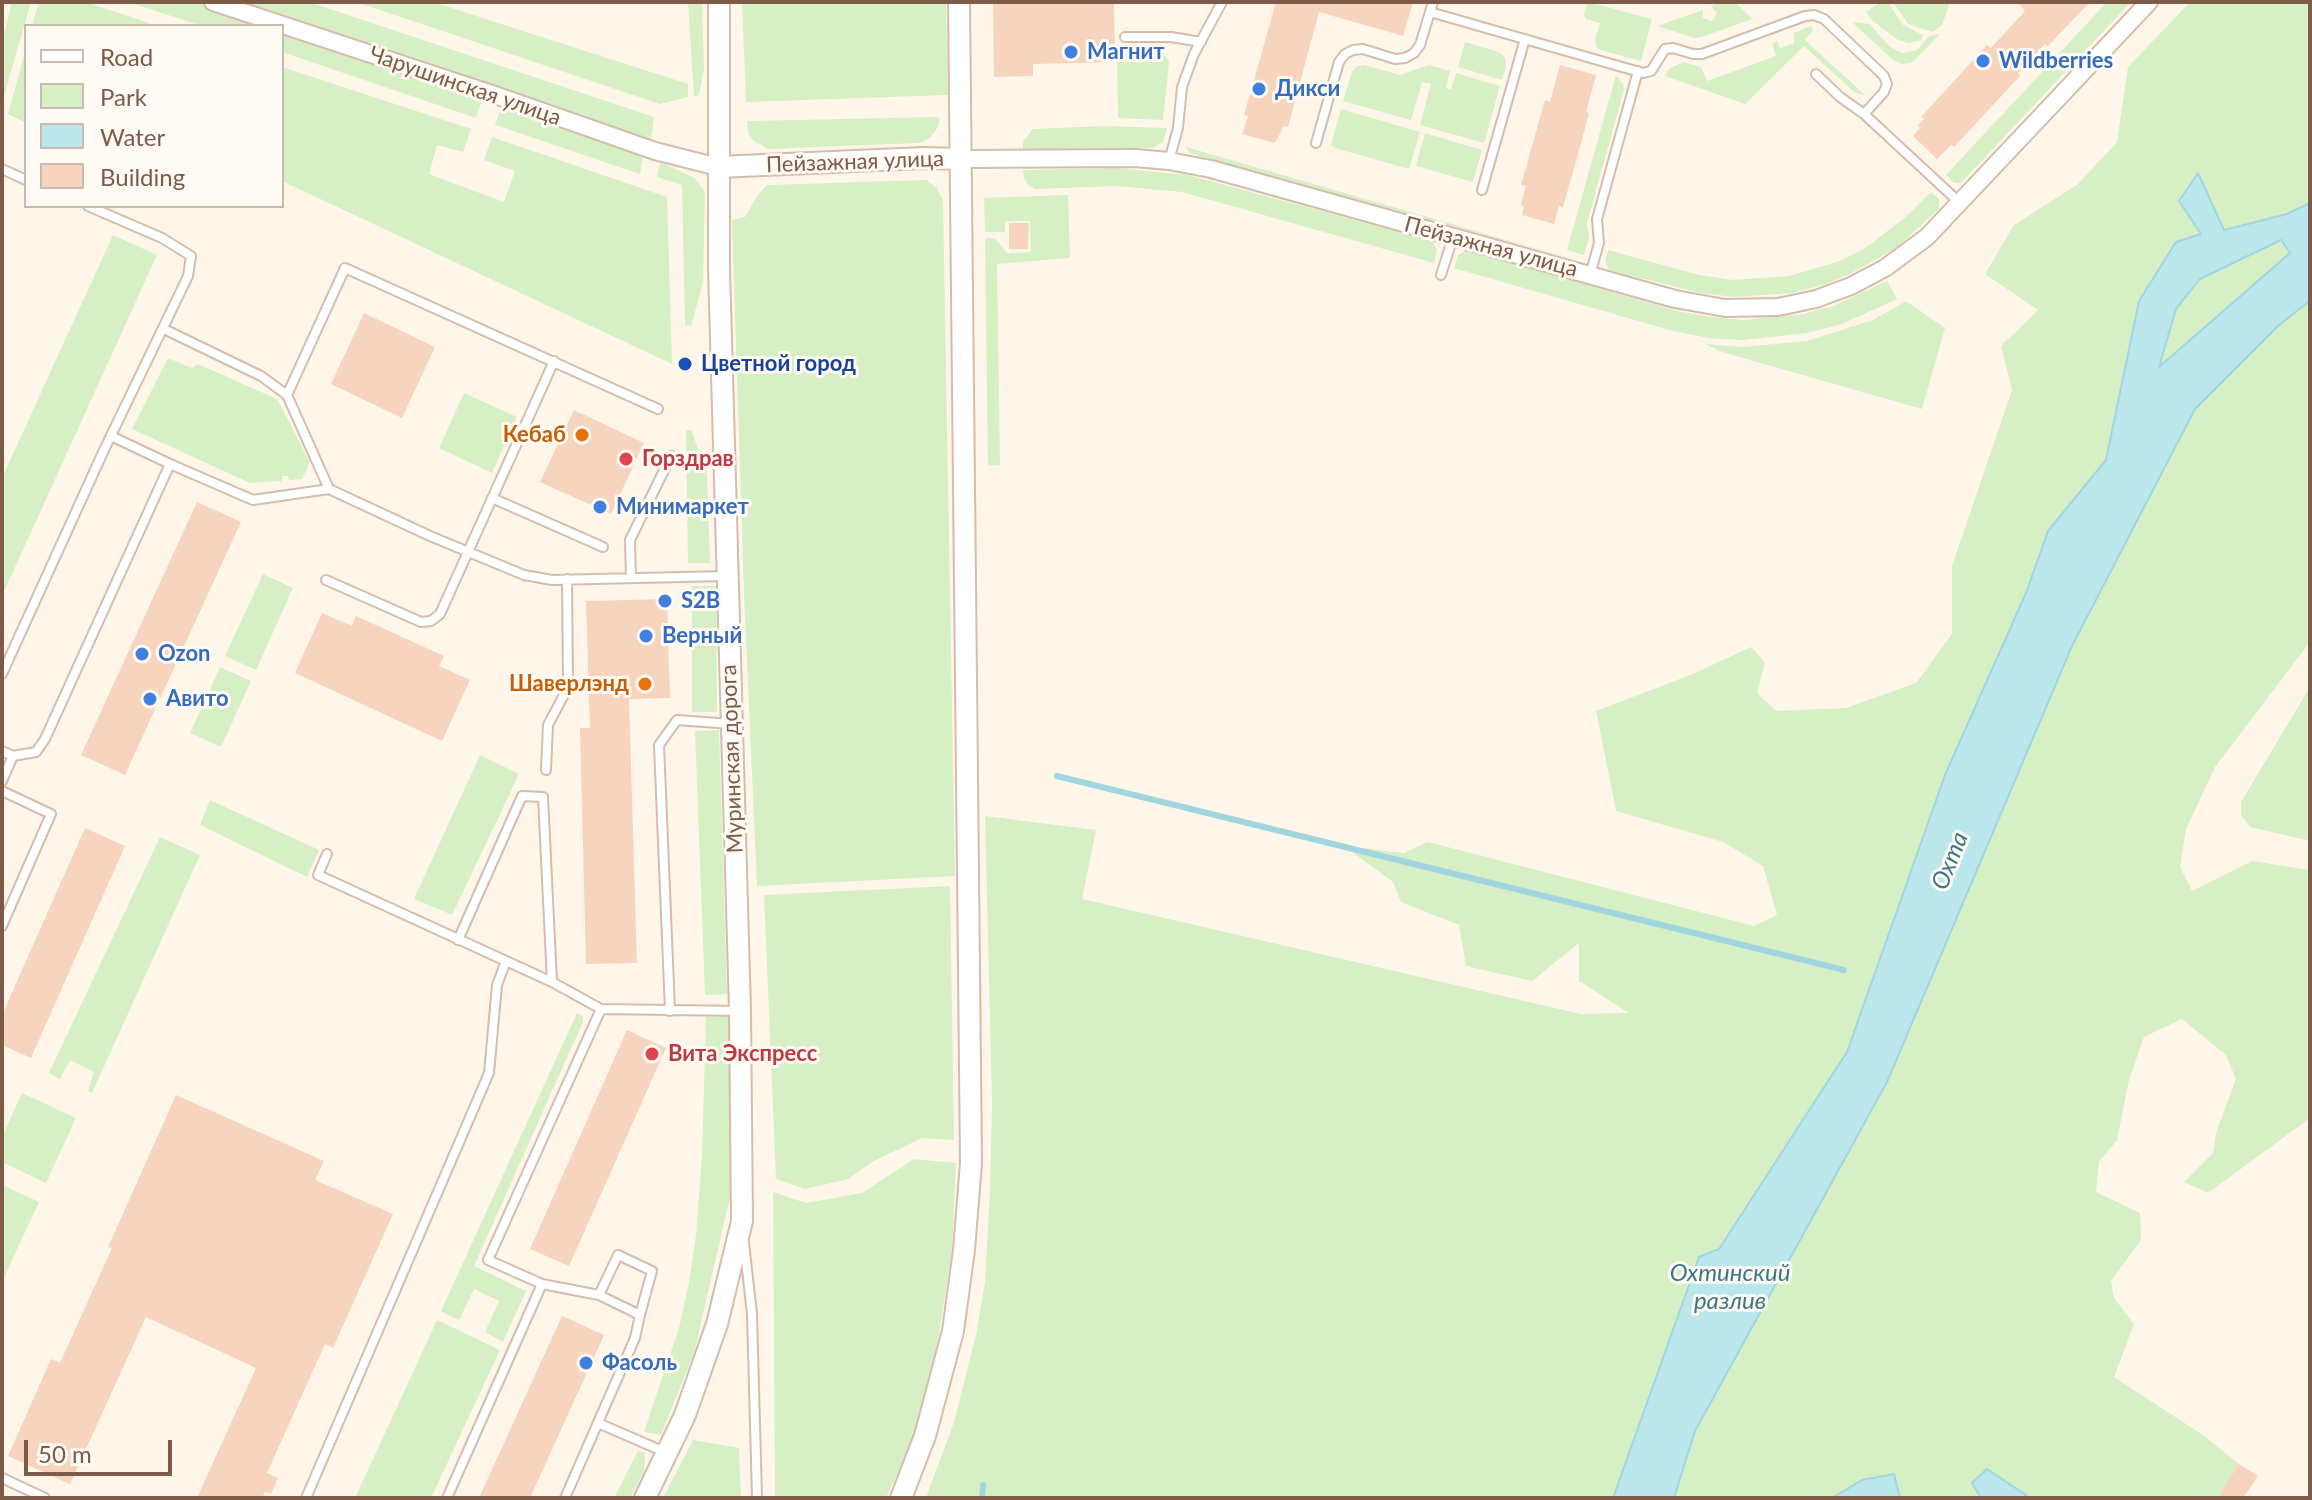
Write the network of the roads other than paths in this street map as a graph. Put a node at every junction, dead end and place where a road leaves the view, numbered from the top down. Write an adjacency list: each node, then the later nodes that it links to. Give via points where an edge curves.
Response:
1 (213, 2): 8 (street, Чарушинская улица)
2 (719, 2): 19 (street, Муринская дорога)
3 (959, 2): 17 (street)
4 (1222, 2): 12 (lane)
5 (1433, 2): 7 (lane)
6 (2149, 2): 23 (street, Пейзажная улица)
7 (1430, 12): 11 (lane); 16 (lane, via 1420,45 1405,58 1363,49 1345,54)
8 (280, 24)
9 (284, 25): 19 (street, Чарушинская улица, via 655,151)
10 (1125, 37): 12 (lane)
11 (1525, 39): 13 (lane); 22 (lane)
12 (1201, 42): 18 (lane, via 1182,87)
13 (1638, 71): 15 (lane, via 1651,71 1665,49 1702,54 1814,15 1884,76 1884,92); 27 (lane, via 1597,219 1599,243)
14 (1816, 74): 15 (lane)
15 (1864, 114): 23 (lane)
16 (1316, 143)
17 (962, 159): 18 (street, Пейзажная улица); 19 (street, Пейзажная улица); 71 (street, via 971,1163 953,1331 925,1436)
18 (1169, 161): 25 (street, Пейзажная улица)
19 (718, 167): 39 (street, Муринская дорога)
20 (2, 169): 21 (lane)
21 (24, 179)
22 (1482, 190)
23 (1960, 203): 27 (street, Пейзажная улица, via 1927,237 1885,268 1816,299 1778,307 1700,304)
24 (93, 208): 28 (lane, via 191,256 188,276)
25 (1453, 237): 26 (lane); 27 (street, Пейзажная улица)
26 (1441, 275)
27 (1590, 275)
28 (164, 329): 30 (lane, via 261,376); 32 (lane)
29 (554, 361): 30 (lane, via 345,268); 31 (lane); 36 (lane)
30 (287, 395): 35 (lane)
31 (658, 409)
32 (111, 436): 34 (lane); 43 (lane)
33 (671, 456): 40 (lane, via 630,540)
34 (170, 464): 35 (lane, via 253,500); 46 (lane, via 45,739 36,752)
35 (329, 489): 38 (lane)
36 (492, 498): 37 (lane); 38 (lane)
37 (603, 547)
38 (468, 551): 41 (lane, via 524,575); 42 (lane, via 440,614 431,621 421,622)
39 (726, 576): 40 (lane); 44 (street, Муринская дорога)
40 (631, 577): 41 (lane)
41 (567, 579): 47 (lane, via 568,681 548,725)
42 (326, 580)
43 (2, 674)
44 (731, 724): 56 (lane, via 677,720 659,745); 57 (street, Муринская дорога)
45 (2, 751): 46 (lane)
46 (13, 756): 48 (lane)
47 (546, 770)
48 (2, 781)
49 (2, 791): 51 (lane, via 51,814)
50 (327, 854): 52 (lane, via 318,875)
51 (2, 926)
52 (458, 940): 53 (lane); 54 (lane, via 522,796 543,797)
53 (506, 961): 54 (lane); 66 (lane, via 497,985 489,1073)
54 (552, 982): 55 (lane)
55 (601, 1009): 56 (lane); 59 (lane, via 488,1260)
56 (670, 1011): 57 (lane)
57 (740, 1011): 58 (street, Муринская дорога)
58 (742, 1221): 63 (street, Муринская дорога, via 717,1324); 70 (lane, via 752,1314)
59 (542, 1284): 60 (lane); 67 (lane)
60 (599, 1295): 61 (lane); 61 (lane, via 618,1255 652,1271)
61 (640, 1315): 62 (lane)
62 (598, 1423): 63 (lane); 68 (lane)
63 (668, 1454): 69 (street, Муринская дорога)
64 (2, 1478): 65 (lane)
65 (45, 1498)
66 (306, 1498)
67 (447, 1498)
68 (565, 1498)
69 (645, 1498)
70 (757, 1498)
71 (901, 1498)

